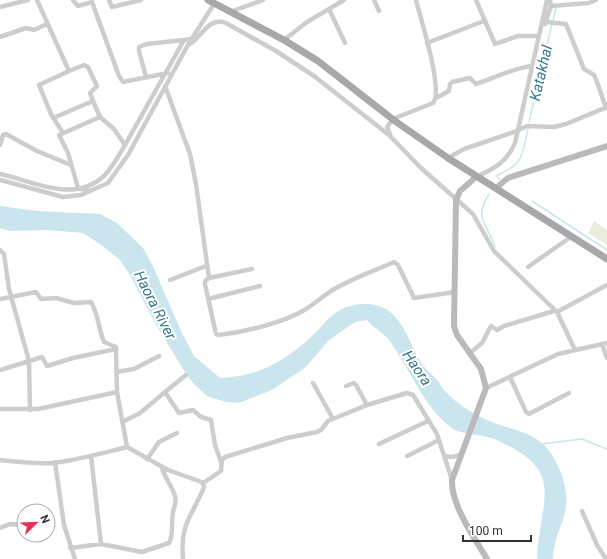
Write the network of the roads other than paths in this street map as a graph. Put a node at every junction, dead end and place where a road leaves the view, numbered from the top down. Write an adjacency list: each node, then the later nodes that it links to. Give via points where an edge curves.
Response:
1 (28, 0): 15 (street)
2 (38, 0): 22 (street)
3 (73, 0): 13 (street, via 78,6)
4 (109, 0): 5 (street, via 112,7)
5 (141, 0)
6 (264, 0): 19 (street)
7 (344, 0): 17 (street)
8 (374, 0): 18 (street)
9 (416, 0): 30 (street)
10 (476, 0): 20 (street)
11 (548, 0): 16 (street)
12 (596, 0): 16 (street)
13 (94, 1): 36 (street, via 121,81)
14 (212, 1): 19 (main road); 26 (street)
15 (0, 7)
16 (552, 7): 21 (street); 23 (street)
17 (328, 9): 28 (street); 29 (street)
18 (379, 11)
19 (230, 12): 28 (main road)
20 (484, 21): 24 (street, via 495,44 518,36); 30 (street)
21 (546, 22): 23 (street); 40 (street, via 566,24 584,68 594,75)
22 (47, 24): 25 (street, via 34,30 26,28); 33 (street)
23 (540, 30): 24 (street)
24 (539, 36): 32 (street)
25 (0, 37)
26 (191, 39): 27 (street); 31 (street)
27 (184, 40): 35 (street); 36 (street, via 146,44 140,47)
28 (284, 40): 43 (main road, via 318,61)
29 (346, 43)
30 (427, 43): 38 (street, via 435,73)
31 (187, 45): 34 (street); 46 (street, via 196,40 214,22 226,23 309,73)
32 (532, 66): 38 (street, via 512,70 476,84 470,78 452,82 450,91); 44 (street)
33 (69, 72): 39 (street, via 88,67 97,86 90,93); 42 (street, via 39,85)
34 (173, 72): 35 (street); 37 (street)
35 (166, 73): 36 (street); 48 (street)
36 (146, 77)
37 (165, 86): 57 (street, via 114,177); 62 (street, via 190,154)
38 (436, 98): 43 (street, via 433,103)
39 (93, 101): 41 (street); 42 (street)
40 (606, 108): 44 (street, via 566,124 543,128 527,126)
41 (100, 117): 45 (street); 48 (street, via 114,129)
42 (53, 118): 45 (street)
43 (392, 119): 46 (street, via 387,127); 50 (main road)
44 (518, 130): 50 (street, via 464,149); 53 (street, via 508,158 496,168)
45 (63, 133): 51 (street, via 59,137 66,147)
46 (390, 137): 58 (street)
47 (0, 145): 51 (street, via 3,135 6,134)
48 (125, 145): 55 (street, via 105,174 94,182)
49 (607, 146): 56 (street, via 508,178)
50 (448, 158): 53 (main road)
51 (71, 165): 55 (street)
52 (0, 174): 55 (street, via 55,190)
53 (476, 177): 56 (main road); 58 (street, via 460,192)
54 (0, 180): 57 (street, via 55,197 81,195)
55 (78, 188): 57 (street)
56 (496, 188): 59 (main road)
57 (93, 191)
58 (456, 200): 69 (street); 73 (street, via 476,218 494,251)
59 (572, 236): 61 (main road); 63 (street)
60 (0, 250): 70 (street, via 4,254)
61 (607, 258)
62 (206, 266): 65 (street); 66 (street)
63 (528, 267)
64 (252, 269): 65 (street)
65 (209, 278): 72 (street, via 205,281)
66 (170, 280)
67 (607, 285): 73 (street)
68 (260, 286): 72 (street)
69 (455, 292): 72 (street, via 414,298 398,265 394,262 341,285 306,309 287,317 262,326 218,335); 77 (street, via 455,331)
70 (11, 297): 71 (street); 75 (street, via 36,292 41,299 90,302 98,317 104,342 115,346); 80 (street)
71 (0, 299)
72 (208, 299)
73 (555, 311): 76 (street); 77 (street, via 497,330 490,326 482,343)
74 (604, 344): 76 (street); 79 (street)
75 (116, 349): 80 (street, via 47,366 42,358); 82 (street)
76 (575, 350): 84 (street, via 558,354)
77 (471, 352): 87 (street, via 481,369)
78 (159, 356): 82 (street, via 134,369)
79 (607, 358)
80 (29, 361): 81 (street); 93 (street)
81 (0, 370)
82 (116, 372): 88 (street)
83 (186, 375): 89 (street)
84 (510, 377): 87 (street); 90 (street, via 529,414)
85 (313, 383): 94 (street)
86 (346, 386): 91 (street, via 354,383)
87 (486, 388): 101 (street)
88 (117, 392): 93 (street); 96 (street)
89 (165, 392): 96 (street, via 140,413); 108 (street, via 178,413 193,410 211,420 215,446)
90 (568, 393)
91 (367, 405): 94 (street); 95 (street, via 409,393 413,395)
92 (0, 409): 93 (street)
93 (30, 410)
94 (333, 419): 108 (street, via 326,422 317,432 225,456)
95 (428, 421): 98 (street); 99 (street)
96 (122, 422): 100 (street)
97 (177, 433): 105 (street, via 159,442)
98 (439, 440): 103 (street); 104 (street)
99 (379, 444)
100 (127, 447): 102 (street); 105 (street)
101 (462, 453): 104 (street, via 451,457); 110 (street)
102 (91, 456): 107 (street); 115 (street)
103 (407, 456)
104 (444, 456): 110 (street)
105 (147, 459): 109 (street)
106 (0, 460): 107 (street)
107 (54, 462): 116 (street)
108 (222, 462): 111 (street, via 221,472)
109 (162, 467): 111 (street); 115 (street, via 176,500 172,539 169,543 142,552)
110 (452, 480): 119 (street, via 453,492 459,507)
111 (203, 483): 118 (street, via 201,494 185,525)
112 (582, 511): 120 (street)
113 (16, 524): 114 (street)
114 (0, 528)
115 (101, 544): 116 (street)
116 (70, 548): 117 (street)
117 (75, 559)
118 (183, 559)
119 (487, 559)
120 (606, 559)

